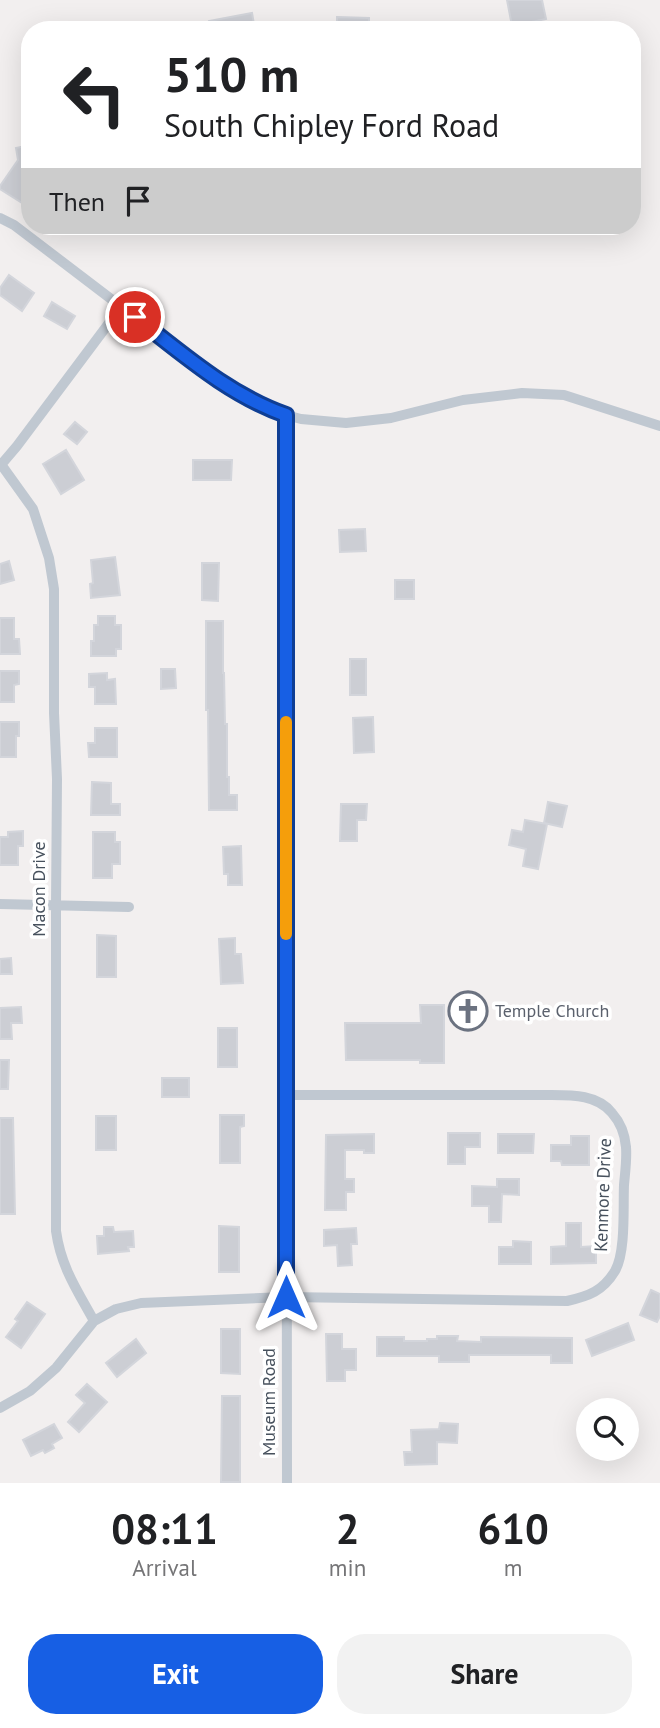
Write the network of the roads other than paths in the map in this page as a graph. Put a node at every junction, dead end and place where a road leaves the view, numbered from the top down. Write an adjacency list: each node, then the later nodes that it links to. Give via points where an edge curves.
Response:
1 (0, 218): 2 (street)
2 (21, 230)
3 (27, 235): 4 (street)
4 (121, 307): 5 (street, via 220,382); 7 (street)
5 (286, 415): 6 (street, via 346,423 522,393 564,395); 11 (street, Museum Road)
6 (660, 426)
7 (1, 464): 9 (street, Macon Drive, via 33,509 54,589)
8 (0, 904): 9 (street)
9 (56, 905): 10 (street); 13 (street, Macon Drive, via 57,1231 59,1251)
10 (129, 907)
11 (286, 1095): 12 (street, Museum Road); 12 (street, Kenmore Drive, via 573,1095 594,1099 611,1111 626,1147 622,1248 617,1268 605,1285 587,1297 567,1301)
12 (286, 1297): 13 (street, Kenmore Drive, via 141,1303); 15 (street, Museum Road)
13 (94, 1321): 14 (street, via 56,1368 30,1391)
14 (0, 1408)
15 (287, 1483)

